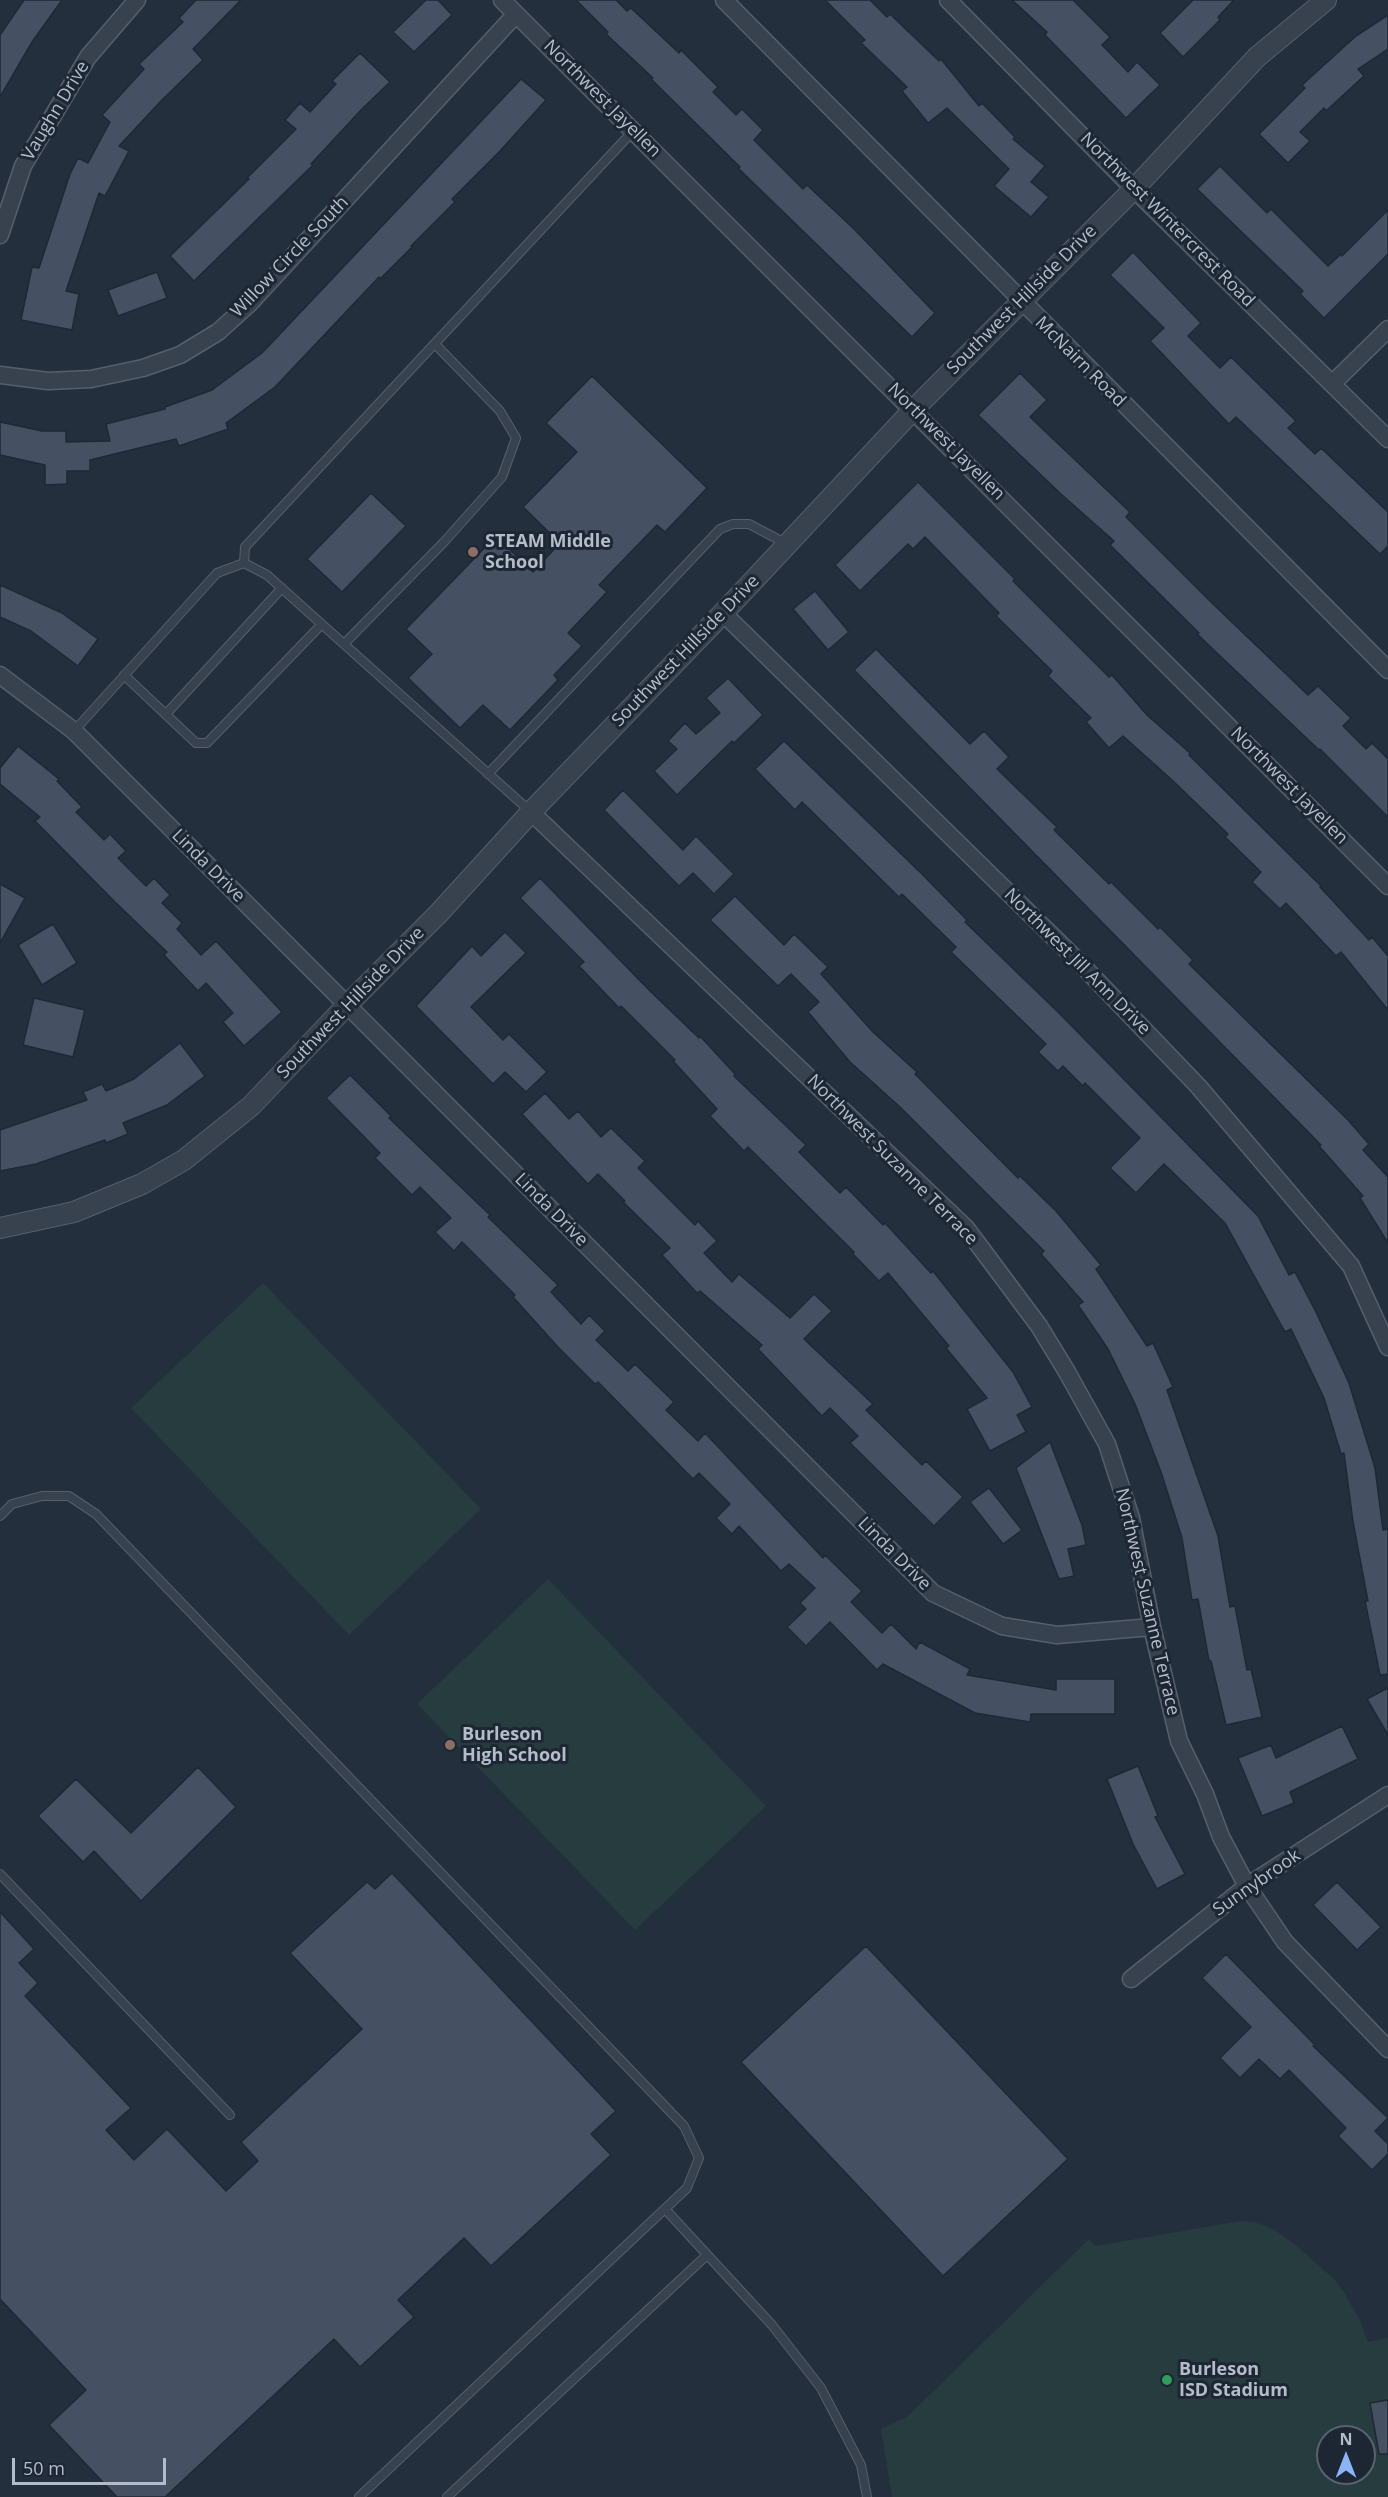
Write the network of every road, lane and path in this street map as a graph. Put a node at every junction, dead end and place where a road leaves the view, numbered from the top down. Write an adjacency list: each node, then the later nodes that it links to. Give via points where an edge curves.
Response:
1 (136, 0): 9 (street, Vaughn Drive, via 88,57 23,166)
2 (502, 0): 6 (street, Northwest Jayellen)
3 (724, 0): 10 (street, McNairn Road)
4 (948, 0): 8 (street, Northwest Wintercrest Road)
5 (1326, 0): 8 (street, Southwest Hillside Drive, via 1257,57)
6 (516, 14): 7 (street, Northwest Jayellen); 13 (street, Willow Circle South, via 249,304 218,332 180,355 91,379 48,381)
7 (633, 131): 12 (lane); 15 (street, Northwest Jayellen)
8 (1134, 189): 10 (street, Southwest Hillside Drive); 14 (street, Northwest Wintercrest Road)
9 (0, 235)
10 (1021, 302): 15 (street, Southwest Hillside Drive); 23 (street, McNairn Road)
11 (1388, 329): 14 (street)
12 (435, 344): 18 (lane, via 245,547); 22 (lane, via 500,411 516,438 502,477)
13 (0, 375)
14 (1333, 383): 16 (street, Northwest Wintercrest Road)
15 (913, 410): 17 (street, Southwest Hillside Drive); 30 (street, Northwest Jayellen)
16 (1388, 439)
17 (788, 544): 20 (street, Southwest Hillside Drive); 28 (lane, via 749,524 720,529)
18 (244, 563): 19 (lane); 25 (lane, via 217,573)
19 (282, 588): 21 (lane); 26 (lane)
20 (723, 613): 29 (street, Southwest Hillside Drive); 33 (street, Northwest Jill Ann Drive, via 1079,962 1198,1086 1351,1266)
21 (322, 624): 22 (lane); 26 (lane, via 207,743 196,743)
22 (344, 644): 28 (lane)
23 (1388, 670)
24 (0, 675): 27 (street, Linda Drive)
25 (124, 675): 26 (lane); 27 (lane)
26 (166, 714)
27 (74, 730): 31 (street, Linda Drive)
28 (488, 774): 29 (lane)
29 (531, 812): 31 (street, Southwest Hillside Drive, via 439,913); 35 (street, Northwest Suzanne Terrace, via 966,1228 1039,1326 1107,1444 1131,1518)
30 (1388, 886)
31 (347, 1005): 32 (street, Southwest Hillside Drive, via 251,1106 184,1160 97,1204); 35 (street, Linda Drive, via 933,1593 1002,1626 1057,1635)
32 (0, 1228)
33 (1388, 1347)
34 (0, 1516): 42 (lane, via 12,1504 42,1496 69,1496 96,1514 684,2126 699,2158 687,2188)
35 (1152, 1627): 38 (street, Northwest Suzanne Terrace, via 1179,1741)
36 (1388, 1795): 38 (street, Sunnybrook)
37 (0, 1875): 41 (lane)
38 (1247, 1886): 39 (street, Sunnybrook); 40 (street, Northwest Suzanne Terrace, via 1285,1942)
39 (1131, 1979)
40 (1388, 2049)
41 (231, 2115)
42 (665, 2209): 43 (lane); 44 (lane)
43 (707, 2255): 45 (lane); 46 (lane, via 772,2325 821,2388 861,2465)
44 (359, 2497)
45 (447, 2497)
46 (867, 2497)

